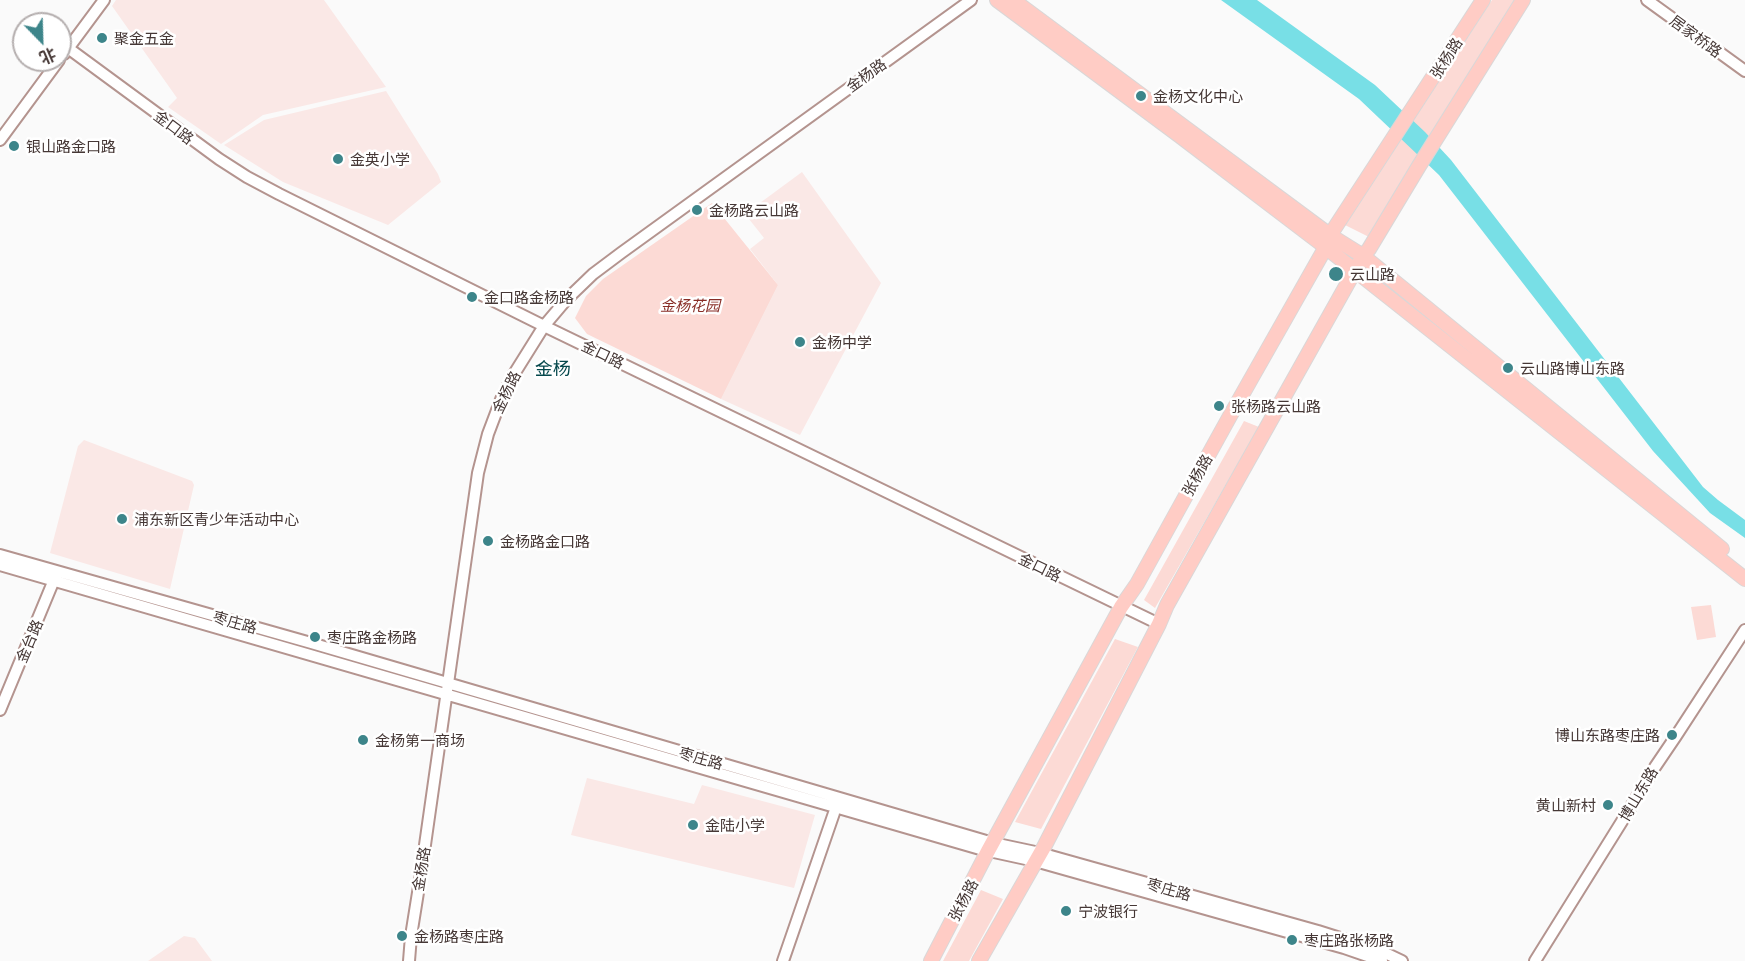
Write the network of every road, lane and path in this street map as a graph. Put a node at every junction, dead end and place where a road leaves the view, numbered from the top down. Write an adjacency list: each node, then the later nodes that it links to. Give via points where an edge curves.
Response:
1 (104, 0): 8 (street)
2 (971, 0): 16 (street, 金杨路, via 621,252 593,274)
3 (997, 0): 13 (main road)
4 (1013, 0): 13 (main road)
5 (1483, 0): 13 (main road, 张杨路)
6 (1523, 0): 14 (main road)
7 (1647, 0): 10 (street, 居家桥路)
8 (72, 43)
9 (72, 51): 16 (street, 金口路, via 247,177)
10 (1745, 71)
11 (50, 72): 12 (street)
12 (0, 140)
13 (1328, 241): 14 (main road); 15 (main road); 22 (main road, 张杨路)
14 (1363, 256): 15 (main road); 19 (main road)
15 (1355, 270): 21 (main road); 23 (main road)
16 (544, 326): 22 (street, 金口路); 25 (street, 金杨路, via 502,397 488,434 478,472)
17 (0, 555): 20 (street, 枣庄路)
18 (0, 564): 20 (street, 枣庄路)
19 (1745, 568)
20 (56, 576): 25 (street, 枣庄路); 26 (street, 金台路)
21 (1745, 579)
22 (1121, 607): 23 (street, 金口路); 28 (main road, 张杨路)
23 (1159, 624): 29 (main road)
24 (1745, 630): 36 (street, 博山东路, via 1655,766)
25 (447, 689): 28 (street, 枣庄路); 30 (street, 金杨路)
26 (0, 710)
27 (834, 813): 31 (street)
28 (990, 847): 29 (street, 枣庄路); 32 (main road, 张杨路)
29 (1037, 857): 33 (main road); 34 (street, 枣庄路); 35 (street, 枣庄路, via 1318,931)
30 (409, 961)
31 (783, 961)
32 (931, 961)
33 (979, 961)
34 (1382, 961)
35 (1402, 961)
36 (1535, 961)

